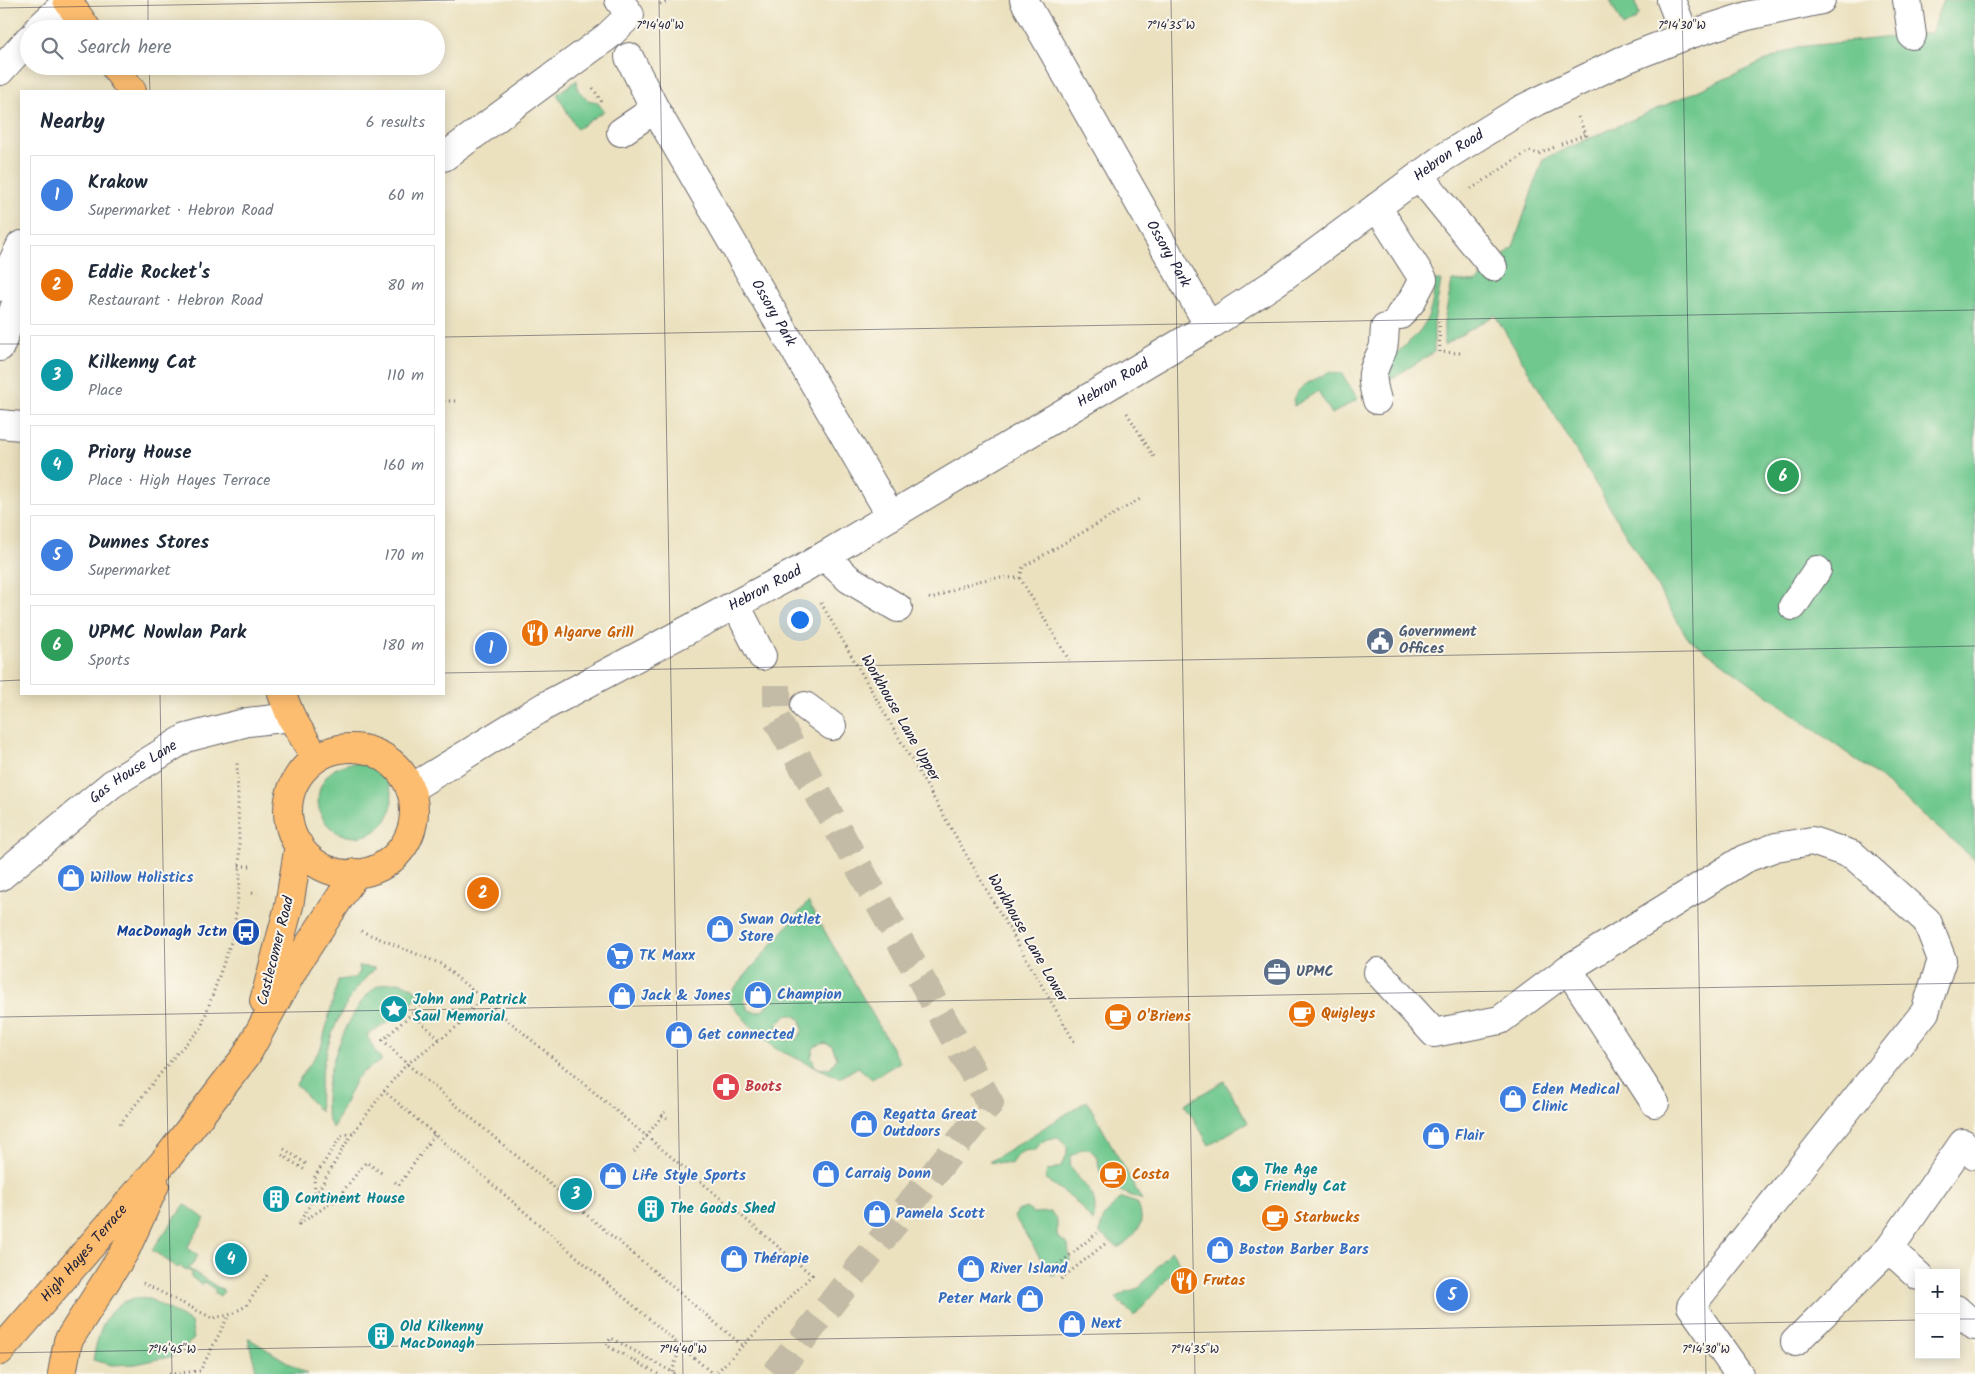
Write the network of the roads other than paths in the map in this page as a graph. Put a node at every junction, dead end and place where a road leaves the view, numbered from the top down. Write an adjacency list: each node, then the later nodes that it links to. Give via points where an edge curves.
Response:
1 (68, 0): 7 (street); 8 (main road)
2 (619, 0): 18 (street, via 630,15 608,36)
3 (1024, 0): 25 (street, Ossory Park)
4 (1671, 0): 10 (street)
5 (1820, 0): 10 (street, Hebron Road, via 1747,16)
6 (1907, 0): 9 (street)
7 (47, 20)
8 (81, 20)
9 (1912, 35)
10 (1685, 36): 19 (street, Hebron Road, via 1621,61 1522,109)
11 (20, 49): 13 (street)
12 (629, 57): 16 (street, Ossory Park)
13 (0, 71)
14 (120, 75): 15 (main road)
15 (131, 90)
16 (655, 109): 17 (street); 30 (street, Ossory Park)
17 (621, 132)
18 (445, 156)
19 (1418, 176): 20 (street, Hebron Road); 22 (street)
20 (1377, 207): 25 (street, Hebron Road, via 1276,282); 27 (street, via 1423,279 1411,302 1393,322 1376,360 1372,385)
21 (20, 247): 23 (street)
22 (1493, 267)
23 (0, 287)
24 (20, 293): 26 (street)
25 (1209, 326): 30 (street, Hebron Road)
26 (0, 347)
27 (1377, 400)
28 (0, 424): 29 (street)
29 (20, 426)
30 (891, 516): 31 (street, Hebron Road)
31 (824, 556): 33 (street, Hebron Road); 35 (street, via 849,579)
32 (1817, 570): 34 (street)
33 (736, 605): 36 (street); 41 (street, Hebron Road, via 545,706)
34 (1793, 606)
35 (898, 608)
36 (762, 656)
37 (287, 705): 40 (main road); 44 (street, Gas House Lane, via 248,722 186,738 112,784)
38 (805, 706): 39 (street)
39 (832, 726)
40 (316, 758): 41 (main road, via 333,750 352,748 370,751 387,759 401,772); 42 (main road, via 300,773 291,791 288,813 292,833)
41 (410, 789): 43 (main road, via 414,807 412,827 404,844 392,859 375,869)
42 (299, 844): 43 (main road, via 303,852 319,865 337,872); 47 (main road, Castlecomer Road, via 289,906 269,986)
43 (356, 873): 47 (main road, Castlecomer Road, via 298,963)
44 (0, 877)
45 (1568, 969): 46 (street, via 1500,1020 1434,1033); 48 (street); 58 (street, via 1744,859 1776,847 1812,841 1853,855 1927,921 1942,960 1925,1012 1691,1306)
46 (1378, 972)
47 (246, 1056): 50 (main road, Castlecomer Road)
48 (1654, 1103)
49 (1971, 1142): 51 (street)
50 (168, 1157): 56 (main road, High Hayes Terrace); 57 (main road, via 125,1251 68,1341)
51 (1889, 1249): 52 (street); 55 (street)
52 (1915, 1272)
53 (1960, 1313): 54 (street)
54 (1975, 1326)
55 (1795, 1342)
56 (0, 1351)
57 (62, 1374)
58 (1739, 1374)

